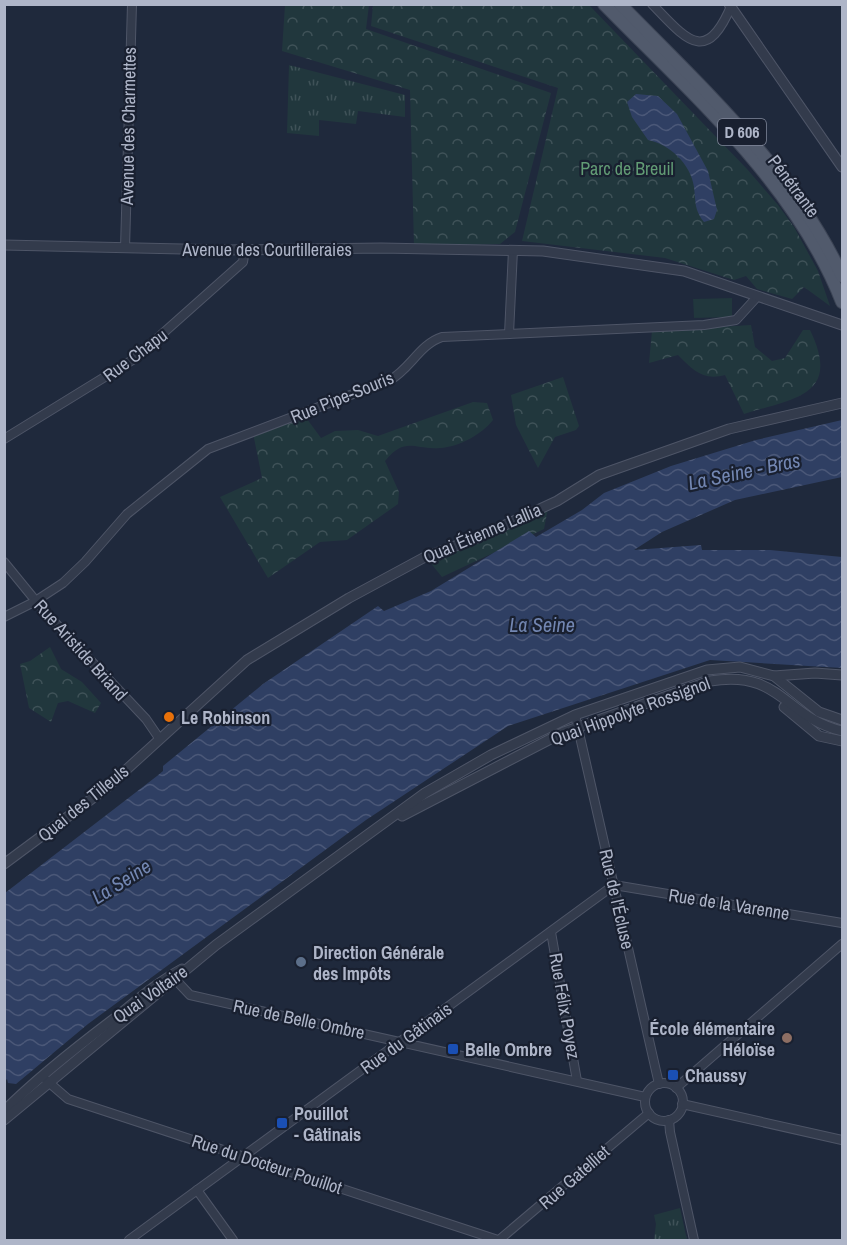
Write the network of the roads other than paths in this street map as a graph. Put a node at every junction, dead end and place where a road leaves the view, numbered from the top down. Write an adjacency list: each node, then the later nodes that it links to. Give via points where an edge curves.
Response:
1 (132, 4): 8 (street, Avenue des Charmettes)
2 (604, 4): 13 (main road, Pénétrante / D 606, via 747,154 813,244)
3 (620, 4): 11 (main road, Pénétrante / D 606, via 773,167 821,235)
4 (652, 4): 5 (street, via 683,36 696,42 717,34)
5 (731, 5): 6 (street)
6 (843, 167)
7 (4, 245): 8 (street, Avenue des Courtilleraies)
8 (125, 248): 9 (street, Avenue des Courtilleraies)
9 (245, 250): 10 (street, Avenue des Courtilleraies); 17 (street, Rue Chapu, via 243,262 134,359)
10 (513, 250): 12 (street, Avenue des Courtilleraies, via 684,271); 15 (street)
11 (843, 276)
12 (757, 297): 14 (street, Avenue des Courtilleraies); 15 (street, Rue Pipe-Souris, via 736,320 730,321)
13 (841, 299)
14 (843, 325)
15 (509, 334): 19 (street, Rue Pipe-Souris, via 433,340 402,373 390,380 208,449 127,514 85,562)
16 (843, 403): 28 (street, Quai Étienne Lallia, via 729,429 626,464 599,475 557,501 425,557 270,644 228,675)
17 (4, 439)
18 (4, 562): 19 (street, Rue Aristide Briand)
19 (36, 601): 20 (street, Rue Pipe-Souris); 28 (street, Rue Aristide Briand, via 146,719)
20 (4, 617)
21 (843, 675): 22 (street, Quai Hippolyte Rossignol)
22 (774, 676): 24 (street, Quai Hippolyte Rossignol, via 740,667 707,670); 25 (street, via 819,712)
23 (727, 678): 26 (street, Quai Hippolyte Rossignol); 27 (street, Quai Hippolyte Rossignol, via 764,684 810,719); 29 (street, via 769,695 819,736)
24 (575, 715): 26 (street, Rue de l'Écluse); 30 (street, Quai Hippolyte Rossignol, via 450,778)
25 (838, 719)
26 (578, 727): 30 (street, Quai Hippolyte Rossignol); 32 (street, Rue de l'Écluse)
27 (843, 731)
28 (159, 738): 31 (street, Quai des Tilleuls, via 105,789)
29 (843, 741)
30 (387, 823): 36 (street, Quai Hippolyte Rossignol)
31 (4, 864)
32 (615, 885): 33 (street, Rue de la Varenne); 34 (street, Rue du Gâtinais); 41 (street, Rue de l'Écluse)
33 (843, 923)
34 (551, 933): 38 (street, Rue du Gâtinais); 40 (street, Rue Félix Poyez)
35 (843, 944): 42 (street)
36 (192, 964): 37 (street, Quai Voltaire)
37 (173, 978): 38 (street, Rue de Belle Ombre, via 190,995); 39 (street, Quai Voltaire)
38 (401, 1041): 40 (street, Rue de Belle Ombre); 50 (street, Rue du Gâtinais)
39 (46, 1079): 45 (street, Quai Voltaire); 47 (street, Quai Voltaire); 50 (street, Rue du Docteur Pouillot, via 68,1099)
40 (577, 1081): 43 (street, Rue de Belle Ombre)
41 (659, 1084): 42 (street); 43 (street)
42 (676, 1088): 44 (street)
43 (645, 1097): 46 (street)
44 (682, 1104): 48 (street, via 678,1114); 49 (street)
45 (4, 1111)
46 (649, 1113): 48 (street, via 658,1120); 54 (street, Rue Gatelliet)
47 (4, 1120)
48 (669, 1120): 55 (street)
49 (843, 1140)
50 (245, 1156): 51 (street, Rue du Gâtinais); 54 (street, Rue du Docteur Pouillot)
51 (197, 1190): 52 (street, Rue du Gâtinais); 53 (street)
52 (129, 1240)
53 (233, 1240)
54 (499, 1240)
55 (694, 1240)

